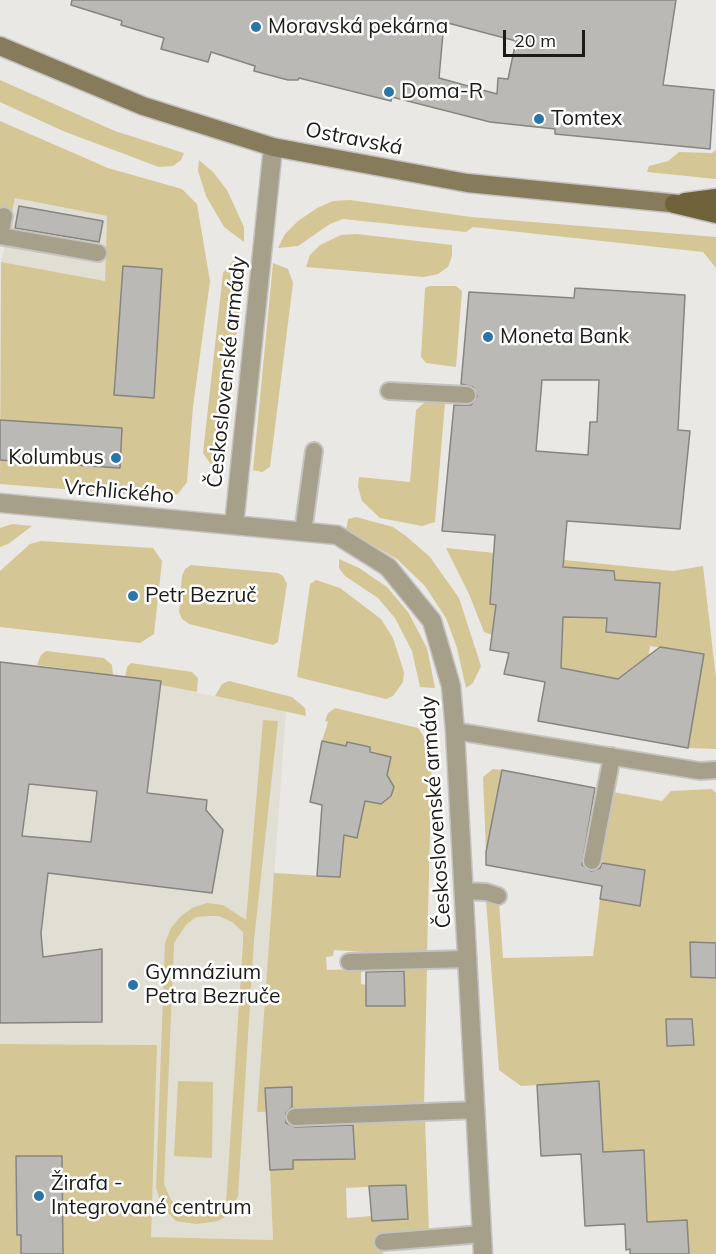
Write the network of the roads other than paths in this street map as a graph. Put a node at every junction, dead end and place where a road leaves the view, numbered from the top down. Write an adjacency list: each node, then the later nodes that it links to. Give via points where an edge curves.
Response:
1 (0, 46): 2 (street, Ostravská, via 143,106)
2 (273, 147): 4 (street, Ostravská, via 467,183); 14 (street, Československé armády)
3 (716, 198): 4 (main road)
4 (674, 204): 5 (street, Ostravská); 6 (main road)
5 (716, 207)
6 (716, 214)
7 (4, 216): 8 (lane)
8 (0, 235): 9 (lane)
9 (98, 253)
10 (390, 391): 11 (lane)
11 (468, 395)
12 (314, 451): 15 (lane)
13 (0, 503): 14 (street, Vrchlického)
14 (234, 525): 15 (street, Československé armády)
15 (303, 532): 16 (street, Československé armády, via 337,535 388,567 432,621 450,686)
16 (456, 731): 17 (lane); 20 (street, Československé armády)
17 (612, 756): 18 (lane, via 700,771); 19 (lane)
18 (716, 770)
19 (592, 861)
20 (464, 891): 21 (lane); 22 (street, Československé armády)
21 (498, 896)
22 (468, 959): 23 (lane); 24 (street, Československé armády)
23 (349, 962)
24 (476, 1110): 25 (lane); 26 (street, Československé armády)
25 (295, 1117)
26 (482, 1234): 27 (lane); 28 (street, Československé armády)
27 (383, 1242)
28 (483, 1254)

